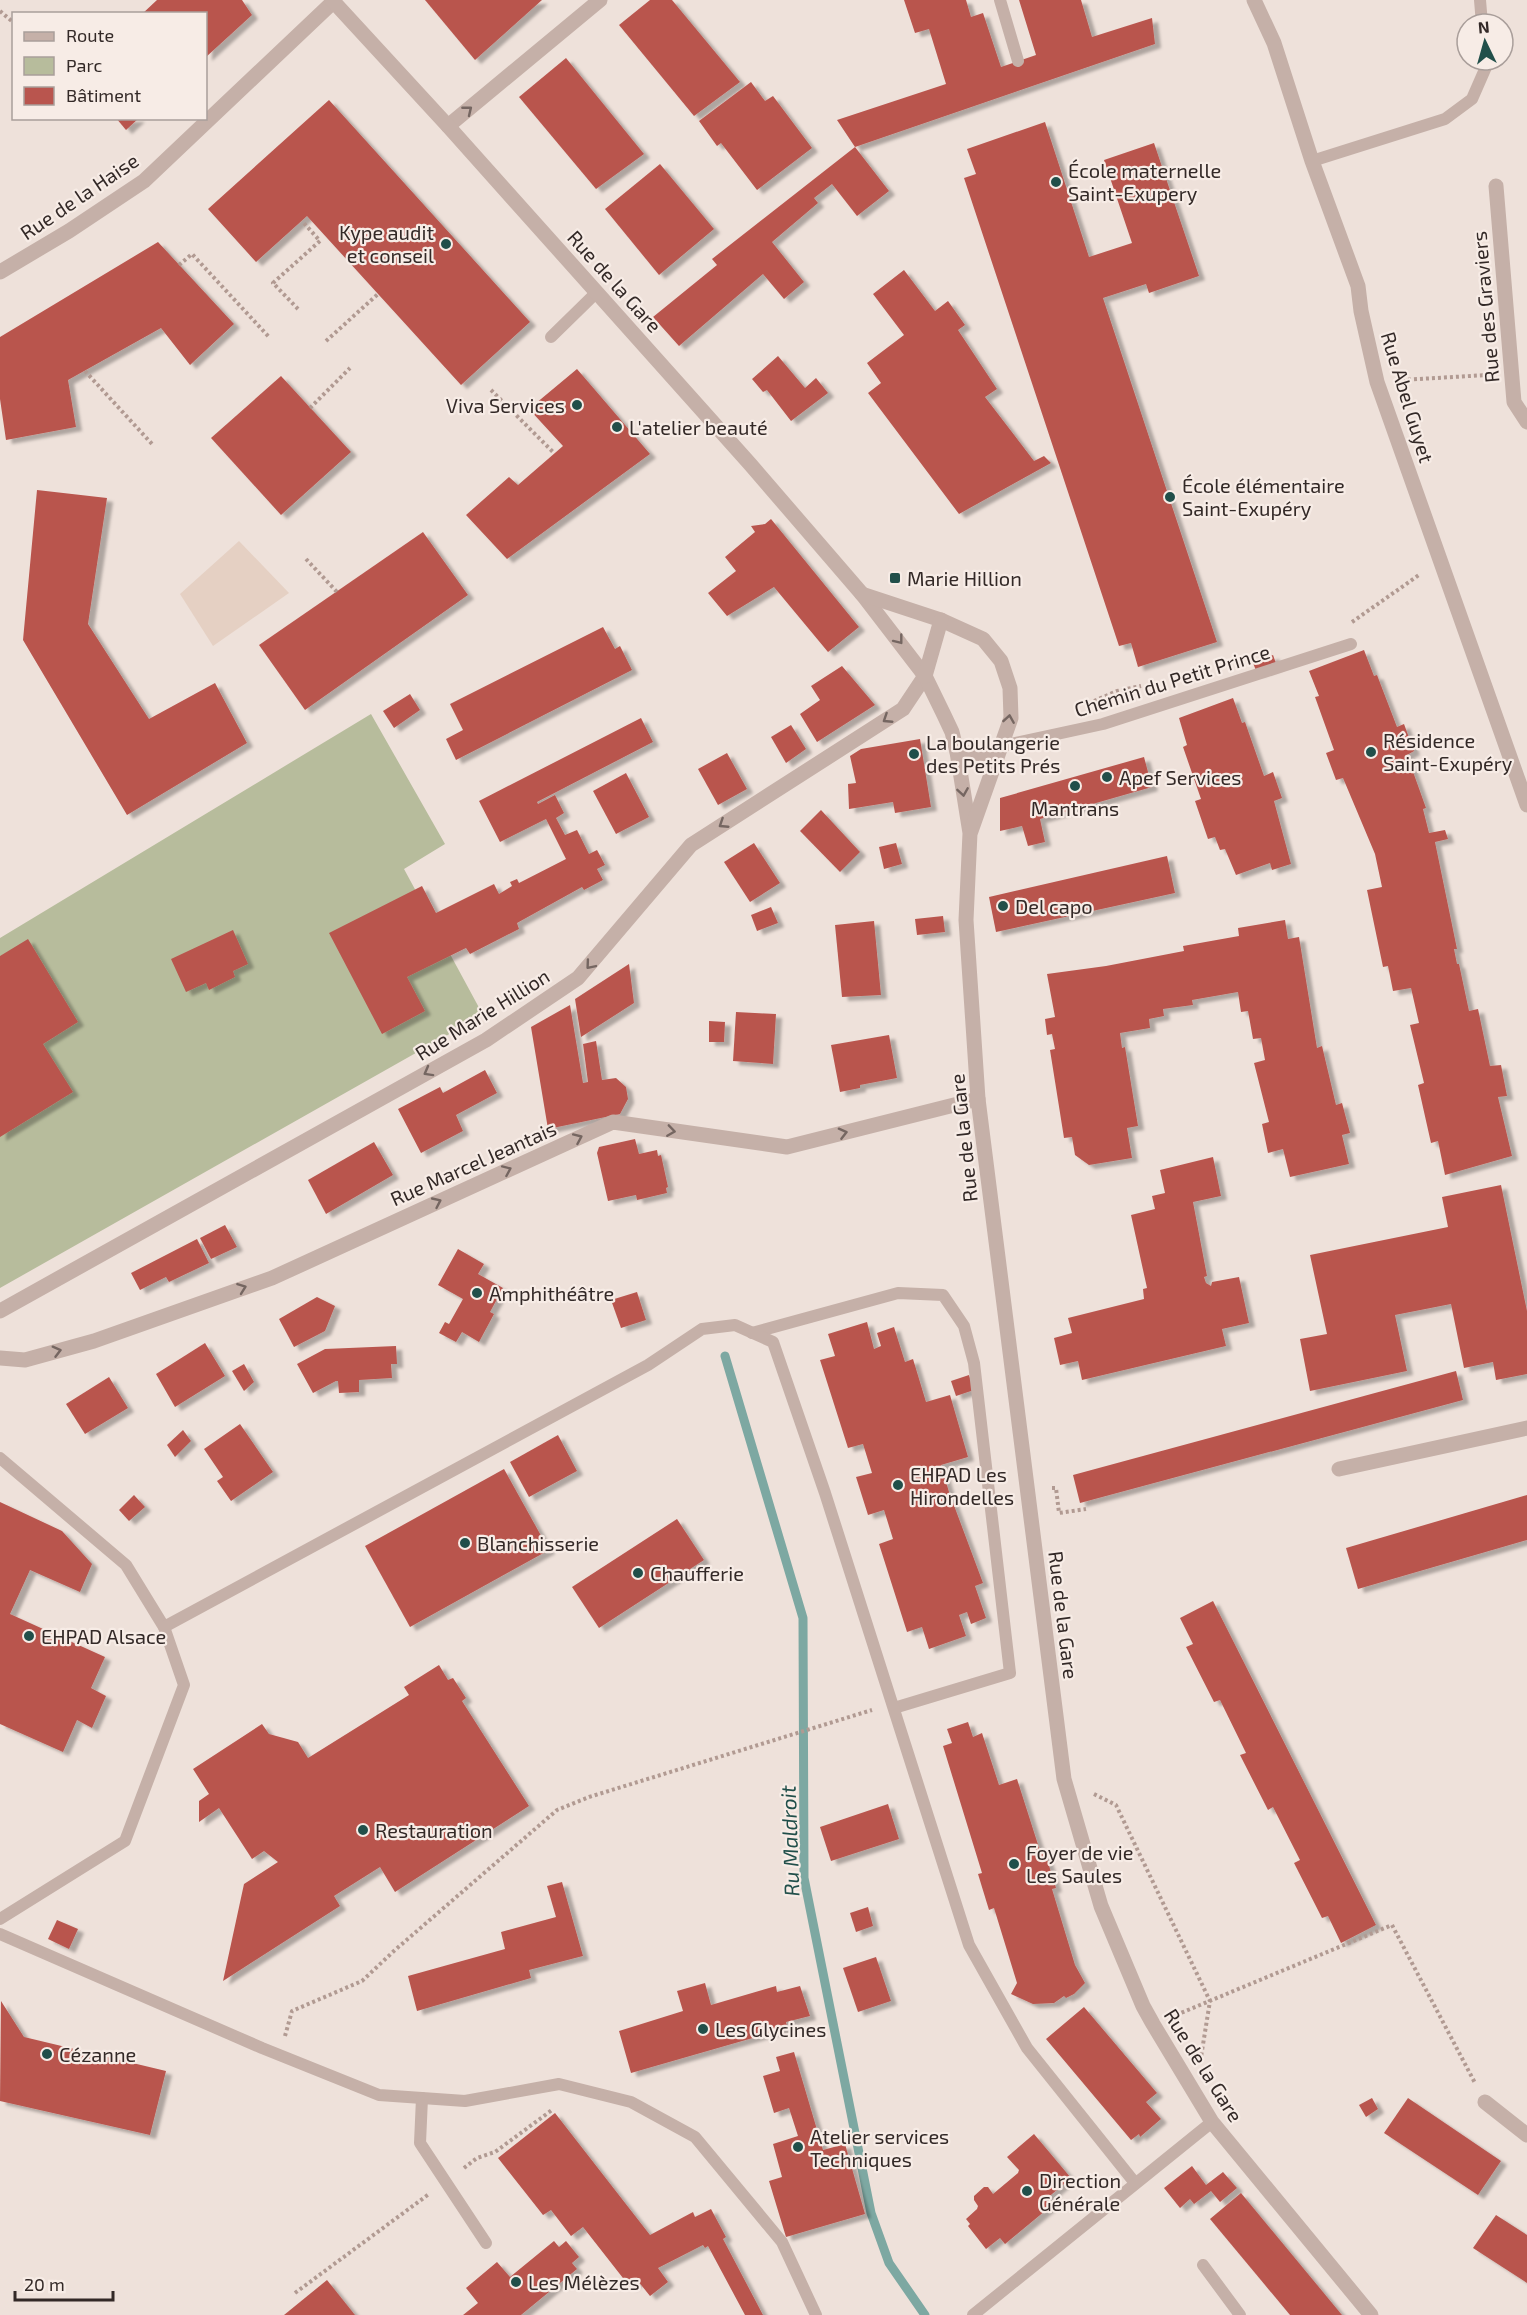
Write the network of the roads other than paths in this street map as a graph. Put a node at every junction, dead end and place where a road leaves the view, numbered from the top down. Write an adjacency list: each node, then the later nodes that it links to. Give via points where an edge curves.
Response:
1 (600, 0): 7 (street, one-way to 1)
2 (1000, 0): 5 (lane)
3 (1254, 0): 8 (street, Rue Abel Guyet, via 1274,43)
4 (332, 1): 7 (street, Rue de la Gare); 10 (street, Rue de la Haise, via 144,181)
5 (1018, 61)
6 (1484, 72): 8 (lane, via 1472,99 1445,119)
7 (448, 126): 11 (street, Rue de la Gare)
8 (1312, 161): 20 (street, Rue Abel Guyet, via 1358,286 1377,382)
9 (1496, 186): 13 (street, Rue des Graviers, via 1515,402)
10 (0, 272)
11 (597, 292): 12 (lane); 14 (street, Rue de la Gare)
12 (551, 337)
13 (1527, 422)
14 (862, 594): 15 (street, Rue de la Gare); 17 (street, Rue de la Gare, one-way to 17)
15 (941, 620): 17 (street); 18 (street, Rue de la Gare, one-way to 15, via 1011,718 1010,688 1001,661 983,639)
16 (1351, 644): 18 (lane, Chemin du Petit Prince, via 1082,729)
17 (925, 676): 19 (street, Rue de la Gare, via 952,732); 23 (street, Rue Marie Hillion, one-way to 23, via 903,709 691,845 578,978 486,1040)
18 (1002, 746): 19 (street, via 986,754); 21 (street, Rue de la Gare)
19 (957, 752): 21 (street, Rue de la Gare, one-way to 21)
20 (1527, 805)
21 (970, 833): 22 (street, Rue de la Gare, via 966,920)
22 (978, 1099): 25 (street, Rue Marcel Jeantais, one-way to 22, via 25,1360 94,1341 272,1278 613,1122 787,1147); 35 (street, Rue de la Gare, via 1064,1779 1101,1906 1143,2006)
23 (0, 1311)
24 (752, 1333): 29 (lane, via 735,1325 702,1329 648,1365); 30 (lane, via 773,1342); 30 (lane, via 898,1293 943,1295 964,1326 974,1363 1010,1673)
25 (0, 1358)
26 (1527, 1428): 28 (street)
27 (0, 1458): 29 (lane, via 126,1565)
28 (1339, 1469)
29 (165, 1627): 31 (lane, via 184,1684 126,1841)
30 (894, 1708): 37 (lane, via 969,1945 1027,2048)
31 (0, 1919)
32 (0, 1934): 33 (lane, via 379,2095)
33 (422, 2098): 38 (lane, via 420,2143); 40 (lane, via 465,2101 559,2084 631,2102 695,2137 782,2242)
34 (1485, 2102): 36 (street)
35 (1212, 2122): 37 (lane); 43 (street, Rue de la Gare)
36 (1527, 2136)
37 (1135, 2183): 41 (lane)
38 (486, 2243)
39 (1203, 2265): 42 (lane)
40 (816, 2315)
41 (973, 2315)
42 (1240, 2315)
43 (1371, 2315)

